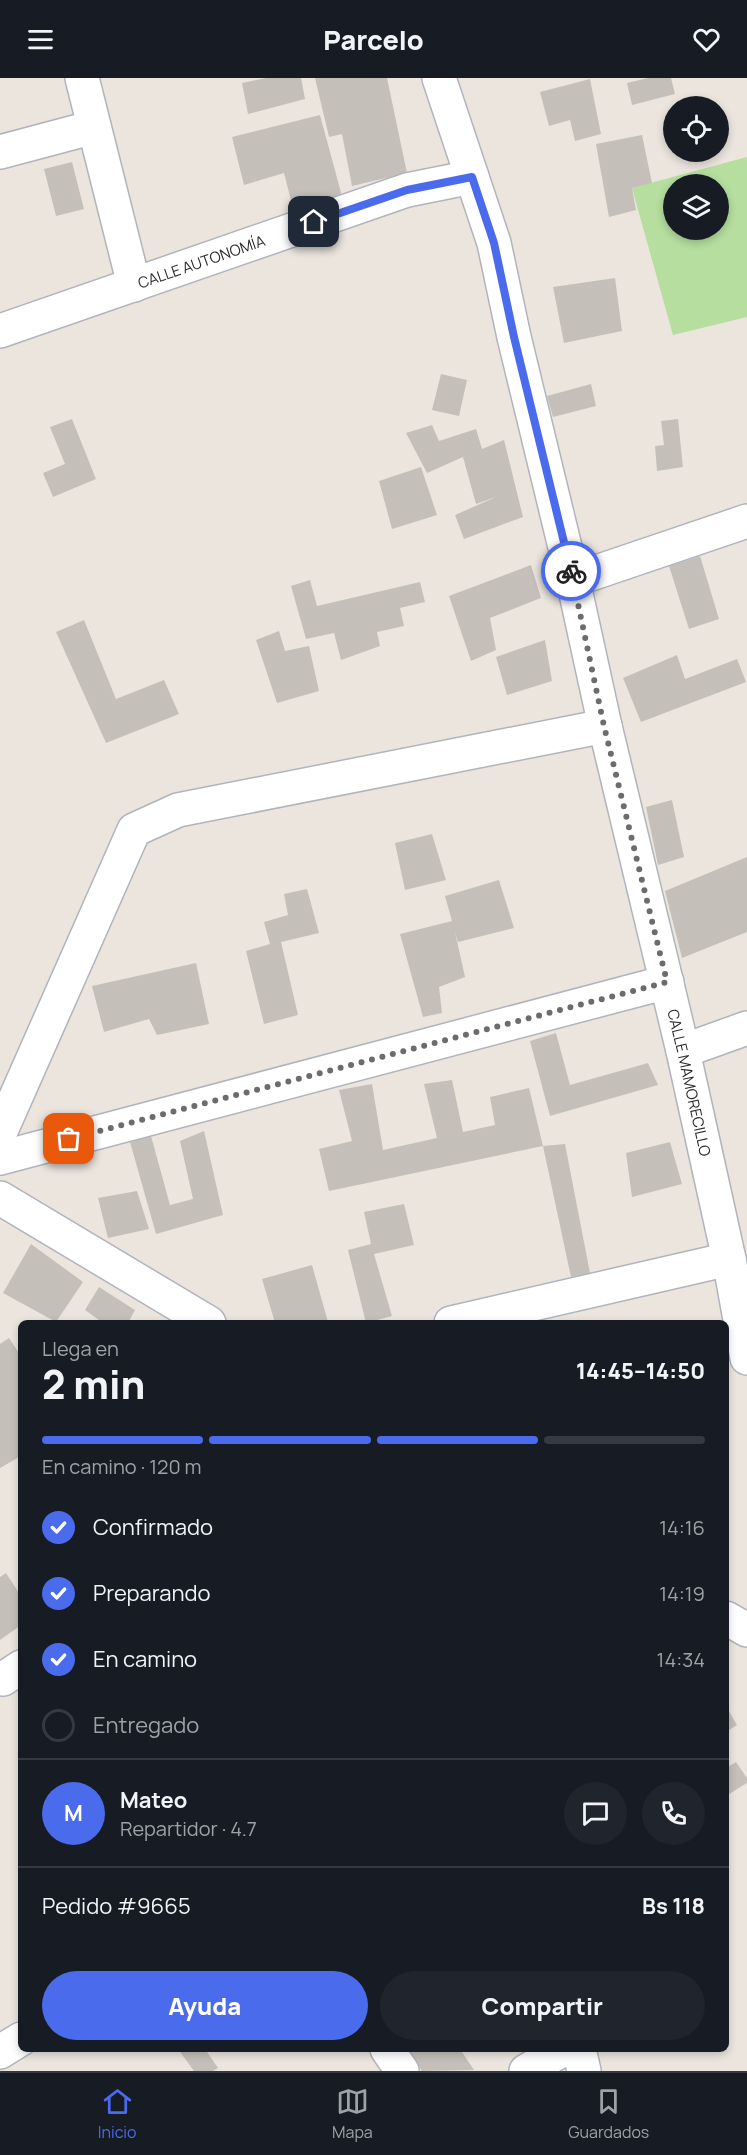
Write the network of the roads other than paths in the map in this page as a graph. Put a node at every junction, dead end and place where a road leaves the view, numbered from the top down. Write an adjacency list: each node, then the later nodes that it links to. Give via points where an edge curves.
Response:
1 (82, 78): 3 (street)
2 (439, 78): 5 (street, CALLE MAMORECILLO)
3 (94, 127): 4 (street); 6 (street)
4 (0, 152)
5 (472, 177): 6 (street, CALLE AUTONOMÍA, via 407,190); 9 (street, CALLE MAMORECILLO, via 494,243)
6 (134, 285): 7 (street, CALLE AUTONOMÍA)
7 (0, 331)
8 (747, 521): 9 (street)
9 (573, 580): 10 (street, CALLE MAMORECILLO)
10 (604, 726): 11 (street, CALLE MAMORECILLO); 14 (street, via 178,810 134,830)
11 (667, 982): 13 (street, CALLE MAMORECILLO); 15 (street)
12 (747, 1028): 13 (street)
13 (683, 1051): 17 (street, CALLE MAMORECILLO)
14 (0, 1133)
15 (0, 1158)
16 (0, 1198): 18 (street)
17 (729, 1258): 19 (street); 20 (street, CALLE MAMORECILLO)
18 (204, 1320)
19 (464, 1320)
20 (747, 1358)
21 (729, 1620): 22 (street)
22 (747, 1630)
23 (18, 2041): 24 (street)
24 (0, 2052)
25 (389, 2052): 28 (street)
26 (559, 2052): 29 (street)
27 (580, 2052): 30 (street)
28 (402, 2071)
29 (526, 2071)
30 (584, 2071)

